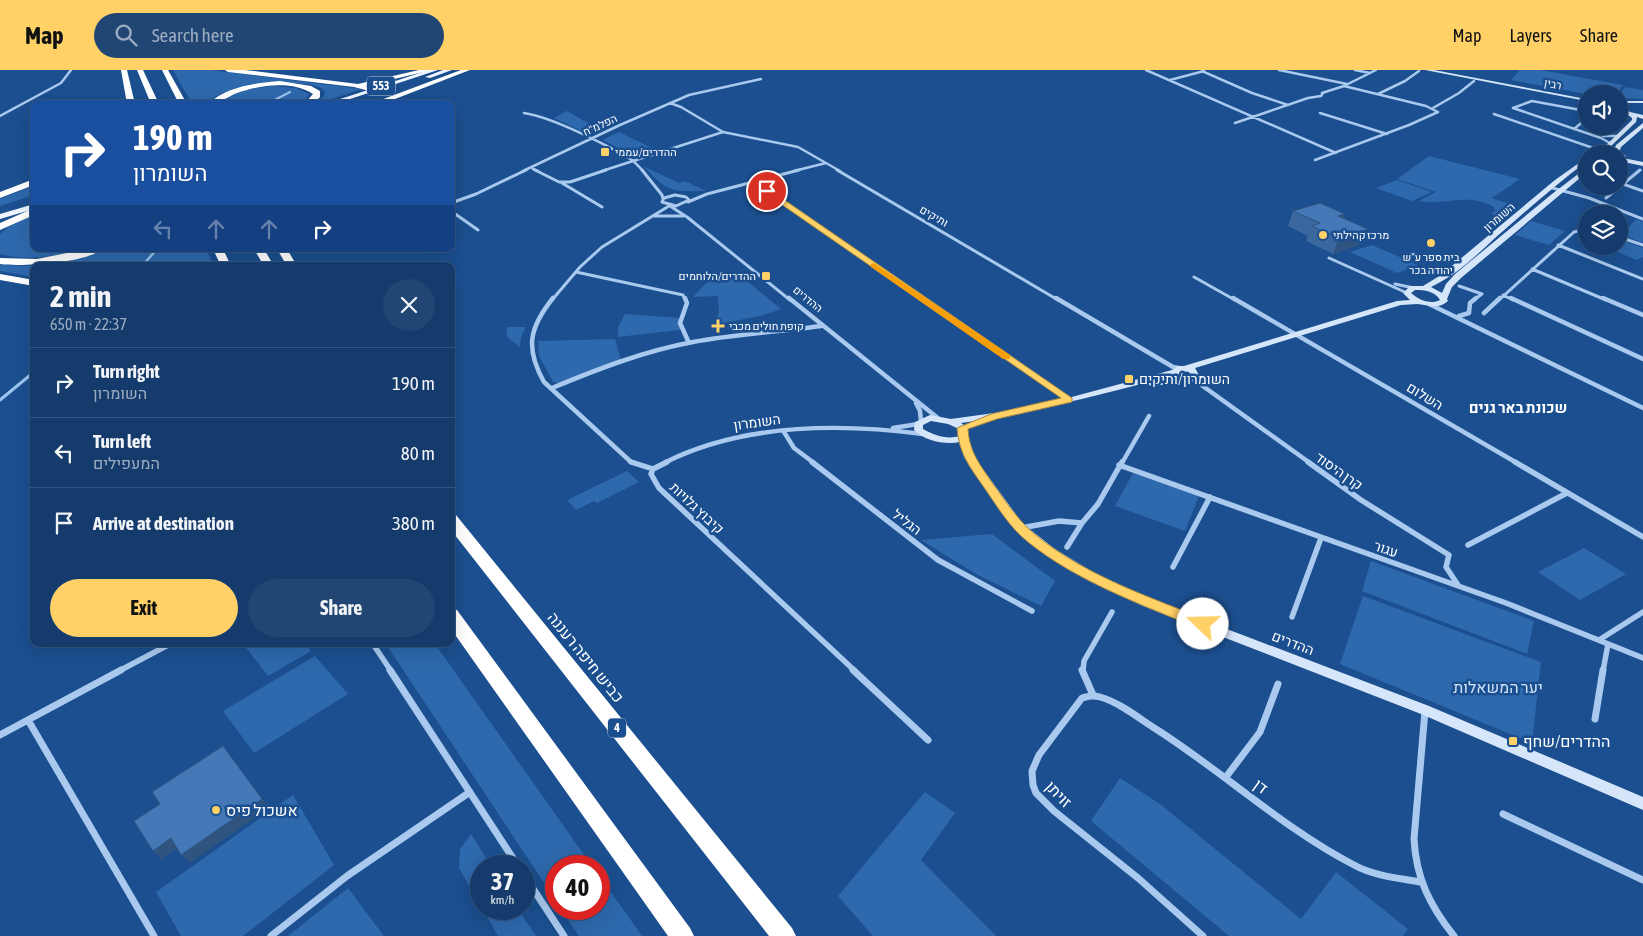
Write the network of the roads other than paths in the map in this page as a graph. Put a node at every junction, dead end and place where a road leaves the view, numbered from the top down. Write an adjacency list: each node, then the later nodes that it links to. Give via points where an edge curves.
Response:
1 (71, 70): 53 (street, via 61,83)
2 (124, 70): 29 (highway)
3 (140, 70): 35 (highway)
4 (165, 70): 36 (highway)
5 (228, 70): 25 (highway)
6 (429, 70): 25 (highway)
7 (435, 70): 27 (main road, 553)
8 (449, 70): 28 (main road, 553)
9 (467, 70): 41 (highway)
10 (1146, 70): 23 (street)
11 (1207, 70): 17 (street)
12 (1279, 70): 26 (street)
13 (1355, 70): 18 (street)
14 (1376, 70): 20 (street)
15 (1427, 70): 32 (street, רבין)
16 (1441, 70): 31 (street, רבין)
17 (1202, 71): 23 (street); 45 (street)
18 (1365, 71): 20 (street); 22 (street)
19 (1419, 71): 30 (street)
20 (1371, 73): 22 (street)
21 (761, 79): 44 (street, הפלמ"ח, via 701,92)
22 (1357, 79): 26 (street)
23 (1170, 80): 54 (street)
24 (1474, 81): 46 (street)
25 (354, 85): 27 (highway)
26 (1346, 85): 30 (street); 45 (street)
27 (373, 89): 28 (highway); 39 (main road, 553)
28 (381, 92): 40 (main road, 553)
29 (129, 93): 33 (highway); 34 (highway)
30 (1378, 94): 46 (street)
31 (1578, 96)
32 (1578, 97)
33 (127, 100)
34 (130, 100)
35 (152, 100)
36 (180, 100)
37 (216, 100): 38 (highway, via 243,89 284,84 314,90 317,93)
38 (313, 100)
39 (340, 100)
40 (357, 100)
41 (385, 100)
42 (1628, 102): 43 (street)
43 (1643, 102)
44 (670, 103): 61 (street, ותיקים); 65 (street, הפלמ"ח)
45 (1288, 105): 54 (street)
46 (1433, 108): 62 (street, via 1438,112)
47 (1578, 109): 59 (street, via 1532,101 1513,108)
48 (1628, 112): 50 (street)
49 (1320, 113): 62 (street)
50 (1631, 113): 55 (street); 64 (street, via 1634,121)
51 (524, 114): 65 (street, via 537,115)
52 (1494, 114): 67 (street)
53 (0, 116)
54 (1252, 117): 56 (street); 70 (street)
55 (1643, 117)
56 (1235, 122)
57 (1643, 125): 69 (street)
58 (1578, 126): 59 (street)
59 (1574, 129): 60 (street)
60 (1578, 130)
61 (723, 132): 73 (street); 74 (street, ותיקים, via 795,145)
62 (1387, 134): 70 (street)
63 (1592, 135): 64 (street); 66 (street)
64 (1617, 136): 66 (street)
65 (590, 139): 73 (street); 77 (street, הפלמ"ח)
66 (1610, 143): 68 (street)
67 (1579, 145)
68 (1607, 145)
69 (1619, 145)
70 (1336, 152): 71 (street)
71 (1315, 160)
72 (1628, 160): 76 (street)
73 (634, 162): 81 (street); 84 (street)
74 (826, 162): 80 (street); 141 (street, ותיקים)
75 (1578, 166): 85 (street, השומרון)
76 (1642, 166): 79 (street)
77 (533, 169): 81 (street); 97 (street, הפלמ"ח)
78 (1578, 176): 86 (street, השומרון)
79 (1628, 179)
80 (754, 182): 88 (street); 143 (street)
81 (562, 183): 102 (street)
82 (30, 184): 89 (highway)
83 (1628, 186): 87 (street)
84 (656, 187): 90 (street); 95 (street)
85 (1549, 187): 86 (street); 128 (street, השומרון, via 1519,216 1440,280)
86 (1559, 190): 109 (street); 131 (street, השומרון, via 1458,276)
87 (1643, 191)
88 (707, 194): 92 (street); 98 (street)
89 (0, 195)
90 (681, 195): 91 (street); 95 (street); 98 (street, via 688,198)
91 (688, 195)
92 (694, 195)
93 (1610, 195): 94 (street)
94 (1606, 198)
95 (662, 199): 100 (street, ההדרים)
96 (30, 201): 103 (main road)
97 (455, 202)
98 (688, 202): 99 (street)
99 (684, 204): 100 (street); 106 (street, via 682,209)
100 (670, 206): 106 (street, ההדרים); 108 (street)
101 (30, 207): 107 (main road)
102 (602, 207)
103 (0, 210)
104 (30, 213): 110 (highway)
105 (455, 215): 111 (street)
106 (686, 216): 108 (street); 137 (street, ההדרים)
107 (0, 217)
108 (649, 217): 120 (street, via 606,244)
109 (1643, 219)
110 (0, 228)
111 (478, 230)
112 (1578, 231): 114 (street)
113 (1628, 240): 115 (street)
114 (1558, 245): 119 (street); 123 (street)
115 (1643, 246)
116 (87, 252): 118 (highway, via 46,261)
117 (1329, 258): 124 (street)
118 (0, 260)
119 (1532, 269): 130 (street); 136 (street)
120 (576, 272): 139 (street, via 683,295 687,303 679,326); 142 (street, via 543,312 533,332 534,361 544,382)
121 (0, 277): 125 (highway)
122 (1194, 277): 138 (street, השלום)
123 (1643, 278)
124 (1380, 280): 127 (street); 129 (street)
125 (30, 282)
126 (1459, 286): 135 (street, via 1482,294 1470,303 1469,313)
127 (1415, 288): 128 (street); 129 (street, via 1409,289)
128 (1424, 288): 131 (street)
129 (1407, 294): 132 (street); 133 (street)
130 (1503, 295): 134 (street); 140 (street)
131 (1444, 299): 133 (street, via 1440,304); 135 (street)
132 (1400, 303): 133 (street); 138 (street)
133 (1425, 303): 135 (street)
134 (1484, 314)
135 (1456, 315): 145 (street)
136 (1643, 315)
137 (822, 326): 139 (street); 144 (street, ההדרים)
138 (1297, 334): 141 (street, via 1211,361); 159 (street, השלום)
139 (689, 343): 142 (street, via 611,364)
140 (1643, 359)
141 (1185, 373): 143 (street); 169 (street, קרן היסוד, via 1360,500 1449,555 1446,567)
142 (552, 388): 158 (street, via 631,462)
143 (1069, 400): 146 (street)
144 (914, 401): 148 (street, ההדרים); 149 (street, via 920,411)
145 (1643, 408)
146 (994, 416): 150 (street); 153 (street)
147 (1149, 416): 157 (street)
148 (940, 420): 149 (street, via 930,418); 150 (street)
149 (919, 422): 151 (street, השומרון, via 906,427); 154 (street, via 919,430)
150 (951, 422): 153 (street)
151 (870, 430): 152 (street, השומרון, via 820,428); 154 (street, השומרון)
152 (784, 432): 158 (street, השומרון, via 712,444 667,460); 170 (street, הגליל, via 794,448 938,560)
153 (963, 433): 155 (street, via 958,440); 156 (street, ההדרים)
154 (930, 436): 155 (street)
155 (944, 440): 156 (street, ההדרים)
156 (969, 458): 163 (street, ההדרים)
157 (1119, 465): 160 (street, עגור); 161 (street, via 1098,504)
158 (653, 469): 186 (street, קיבוץ גלויות, via 651,474 659,488)
159 (1567, 493): 164 (street, השלום); 166 (street)
160 (1210, 497): 165 (street, עגור); 168 (street)
161 (1082, 523): 163 (street, via 1070,519 1052,520); 167 (street)
162 (455, 524): 199 (highway, כביש חיפה רעננה / 4)
163 (1020, 528): 182 (street, ההדרים, via 1050,552 1116,589)
164 (1643, 537)
165 (1321, 538): 169 (street, עגור); 173 (street)
166 (1468, 545)
167 (1067, 547)
168 (1173, 567)
169 (1458, 586): 175 (street, עגור)
170 (1032, 611)
171 (1112, 612): 181 (street, via 1082,669)
172 (1643, 612): 175 (street)
173 (1292, 617)
174 (455, 621): 198 (highway)
175 (1599, 640): 176 (street, עגור)
176 (1608, 644): 179 (street, עגור); 183 (street)
177 (164, 647): 184 (street)
178 (375, 647): 188 (street)
179 (1643, 658)
180 (1278, 684): 187 (street, via 1260,732)
181 (1093, 695): 187 (street, דן, via 1128,711); 200 (street, זויתן, via 1076,702 1039,755 1032,771 1036,793)
182 (1425, 710): 189 (street, ההדרים); 193 (street, via 1414,839 1414,860)
183 (1594, 719)
184 (28, 720): 185 (street); 195 (street)
185 (0, 735)
186 (928, 740)
187 (1226, 777): 193 (street, דן, via 1310,839 1355,866)
188 (470, 792): 191 (street); 196 (street, via 348,876)
189 (1643, 804)
190 (1503, 814): 192 (street)
191 (511, 855)
192 (1643, 880)
193 (1420, 882): 201 (street, via 1426,898)
194 (535, 892): 197 (street)
195 (154, 936)
196 (271, 936)
197 (564, 936)
198 (682, 936)
199 (784, 936)
200 (1203, 936)
201 (1454, 936)

